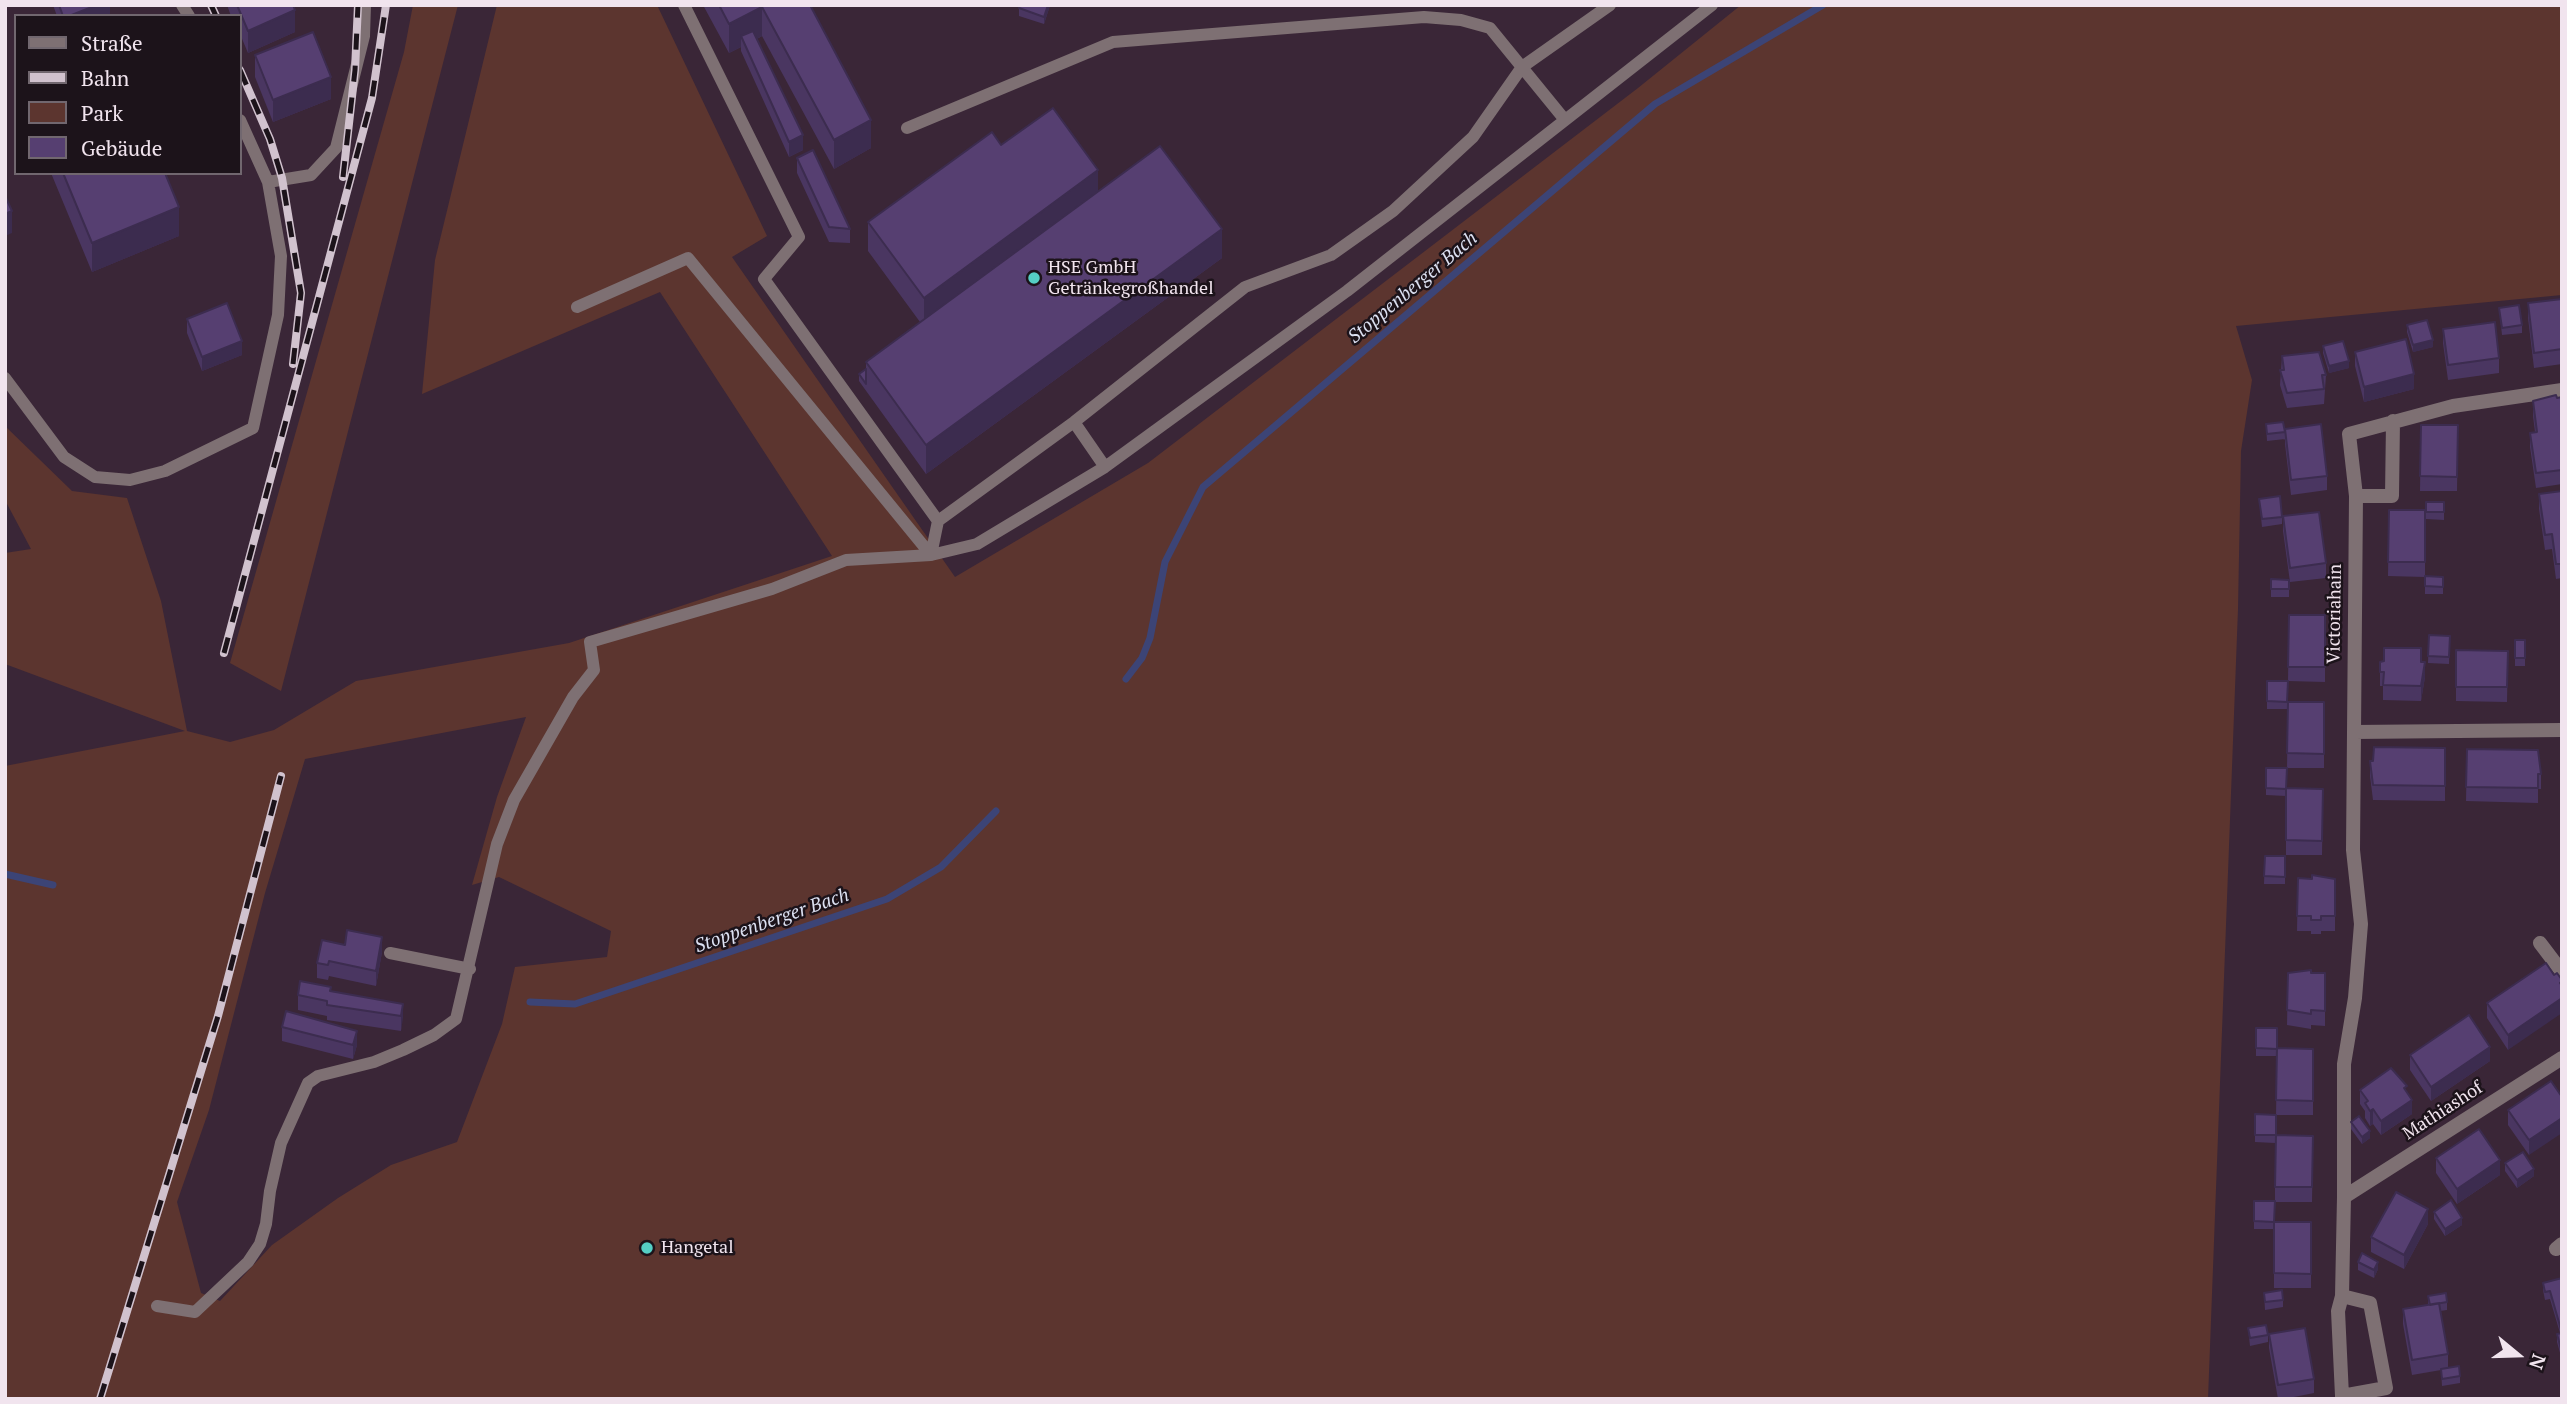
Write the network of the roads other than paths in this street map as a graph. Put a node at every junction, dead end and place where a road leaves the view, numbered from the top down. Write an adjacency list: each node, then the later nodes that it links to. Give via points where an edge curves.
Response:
1 (365, 5): 9 (lane, via 364,36 336,148 311,175)
2 (684, 5): 17 (lane, via 799,237 764,279)
3 (1610, 5): 5 (lane)
4 (1713, 5): 6 (lane)
5 (1522, 67): 6 (lane); 8 (lane, via 1490,28 1461,20 1424,18 1113,42); 14 (lane, via 1473,137 1393,211 1331,255 1245,287)
6 (1565, 120): 15 (lane, via 1347,291)
7 (242, 124): 9 (lane)
8 (907, 128)
9 (268, 182): 11 (lane, via 281,256 278,315 253,428 165,471 130,480 95,477 64,457)
10 (577, 307): 18 (lane, via 688,258)
11 (5, 378)
12 (2562, 390): 13 (street, Victoriahain, via 2453,406)
13 (2393, 421): 16 (street, Victoriahain, via 2349,434); 16 (street, via 2392,496)
14 (1074, 422): 15 (lane); 17 (lane)
15 (1105, 467): 18 (lane, via 976,544)
16 (2356, 496): 20 (street, Victoriahain)
17 (938, 520): 18 (lane)
18 (931, 555): 23 (lane, via 846,560 772,589 590,642 594,670 573,697 514,800 497,844)
19 (2562, 730): 20 (street)
20 (2354, 732): 26 (street, Victoriahain, via 2353,850 2361,924 2344,1064)
21 (2540, 943): 24 (street)
22 (390, 953): 23 (lane)
23 (470, 969): 28 (lane, via 456,1019 434,1035 374,1062 317,1076 308,1083 281,1143 263,1234 248,1262 195,1312)
24 (2562, 972)
25 (2562, 1058): 26 (street, Mathiashof)
26 (2344, 1197): 27 (street)
27 (2342, 1296): 27 (street, via 2338,1311 2342,1396 2386,1388 2370,1303)
28 (156, 1306)

